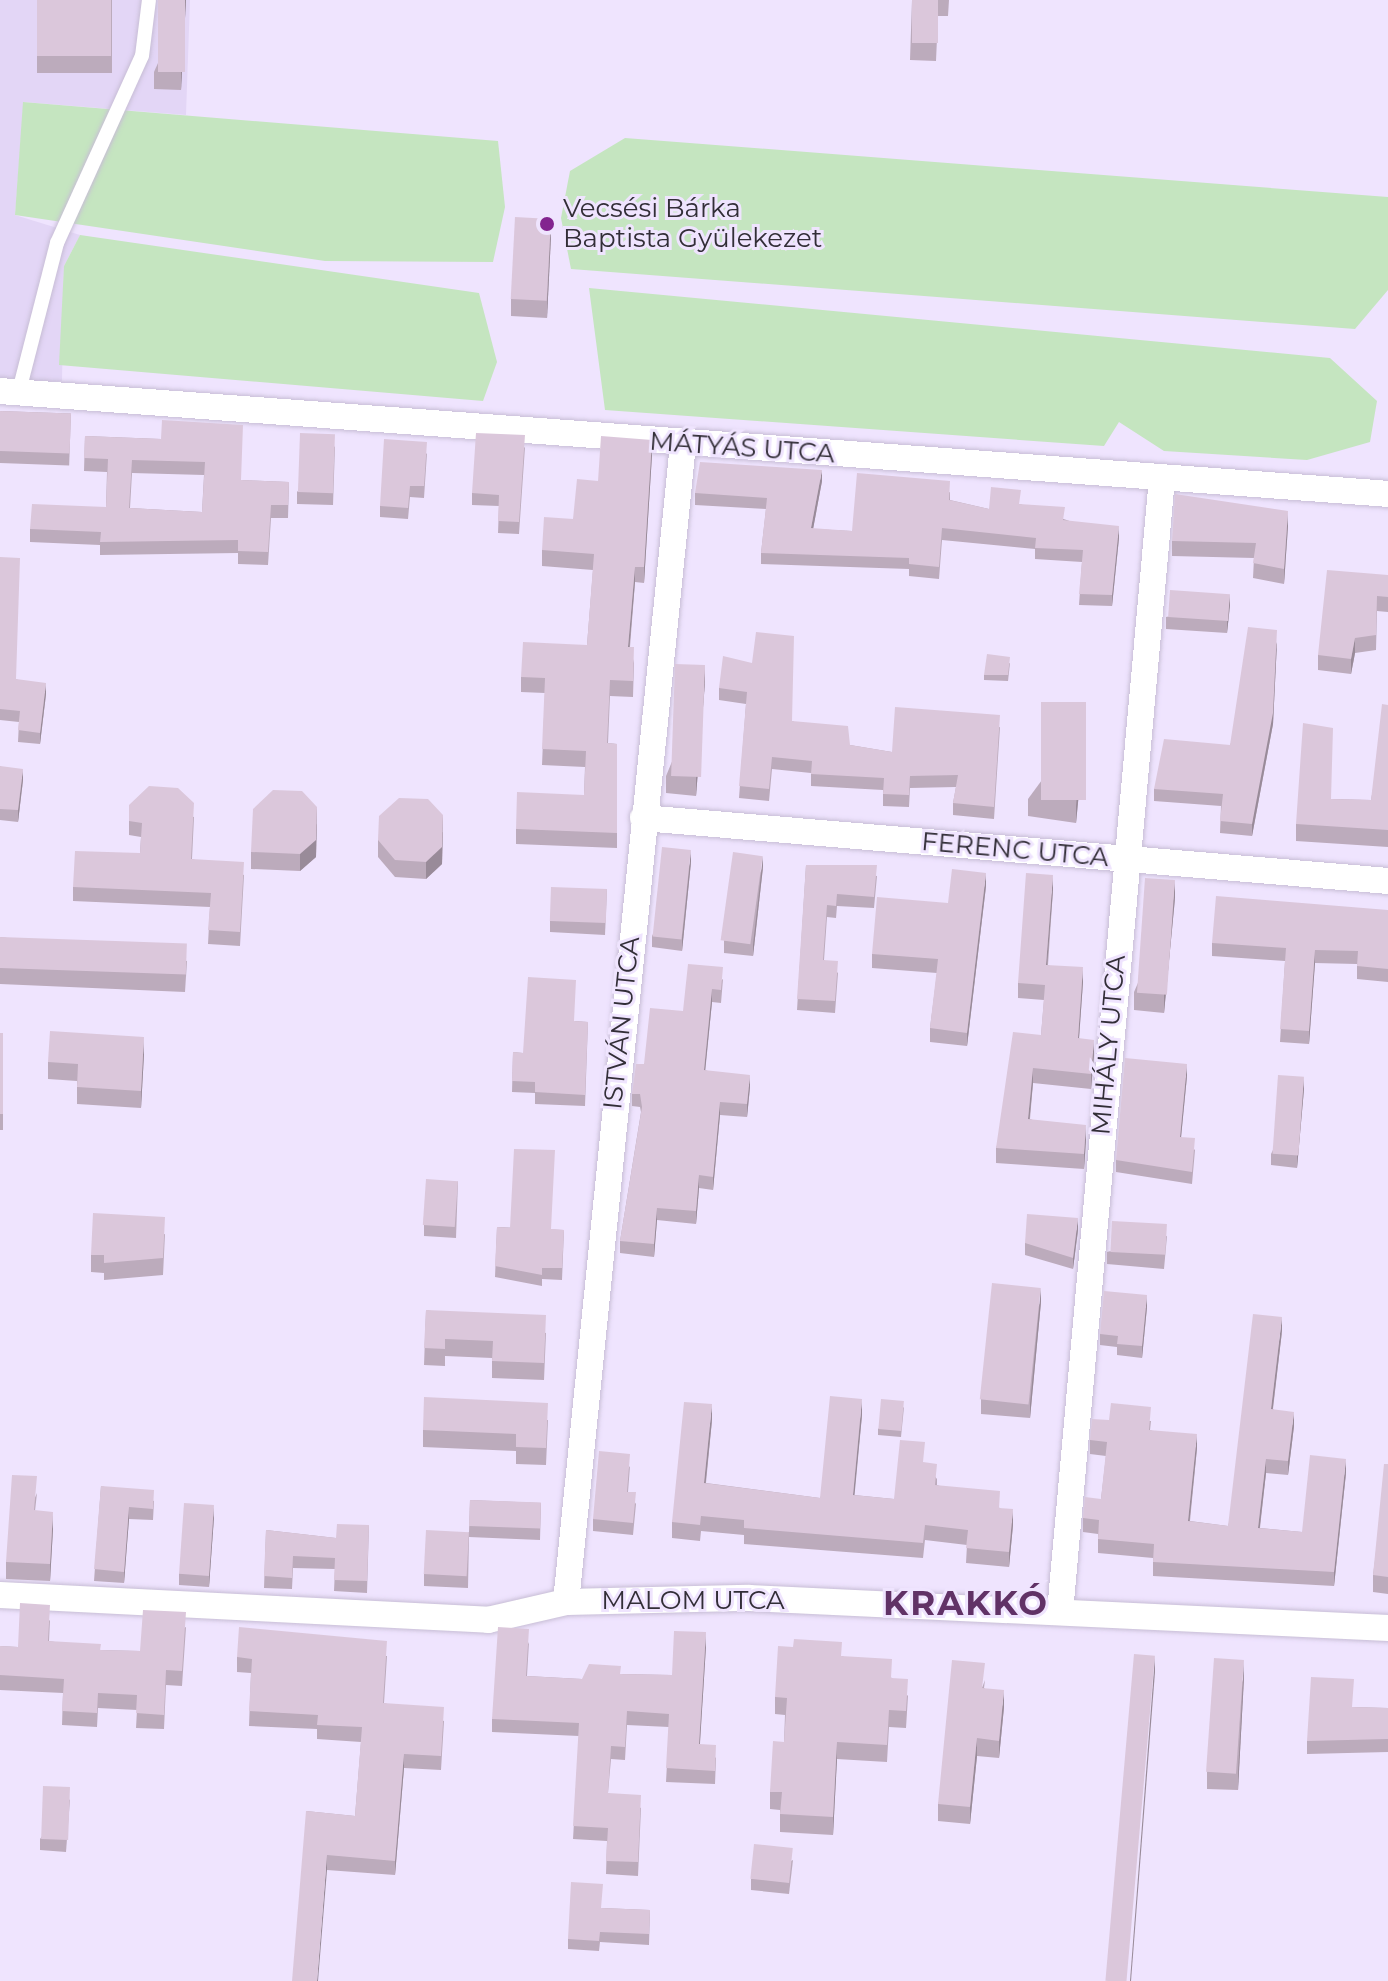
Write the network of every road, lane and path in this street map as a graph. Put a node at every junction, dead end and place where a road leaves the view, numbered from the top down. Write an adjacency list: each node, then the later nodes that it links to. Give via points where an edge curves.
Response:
1 (149, 0): 2 (lane, via 142,56 57,243)
2 (10, 391): 3 (street, MÁTYÁS UTCA)
3 (683, 444): 4 (street, MÁTYÁS UTCA); 6 (street, ISTVÁN UTCA)
4 (1162, 478): 5 (street, MÁTYÁS UTCA); 7 (street, MIHÁLY UTCA)
5 (1388, 494)
6 (643, 818): 7 (street, FERENC UTCA); 10 (street, ISTVÁN UTCA)
7 (1125, 860): 8 (street, FERENC UTCA); 11 (street, MIHÁLY UTCA)
8 (1388, 881)
9 (0, 1595): 10 (street, MALOM UTCA, via 488,1620)
10 (566, 1602): 11 (street, MALOM UTCA, via 749,1598)
11 (1060, 1612): 12 (street, MALOM UTCA)
12 (1388, 1628)

